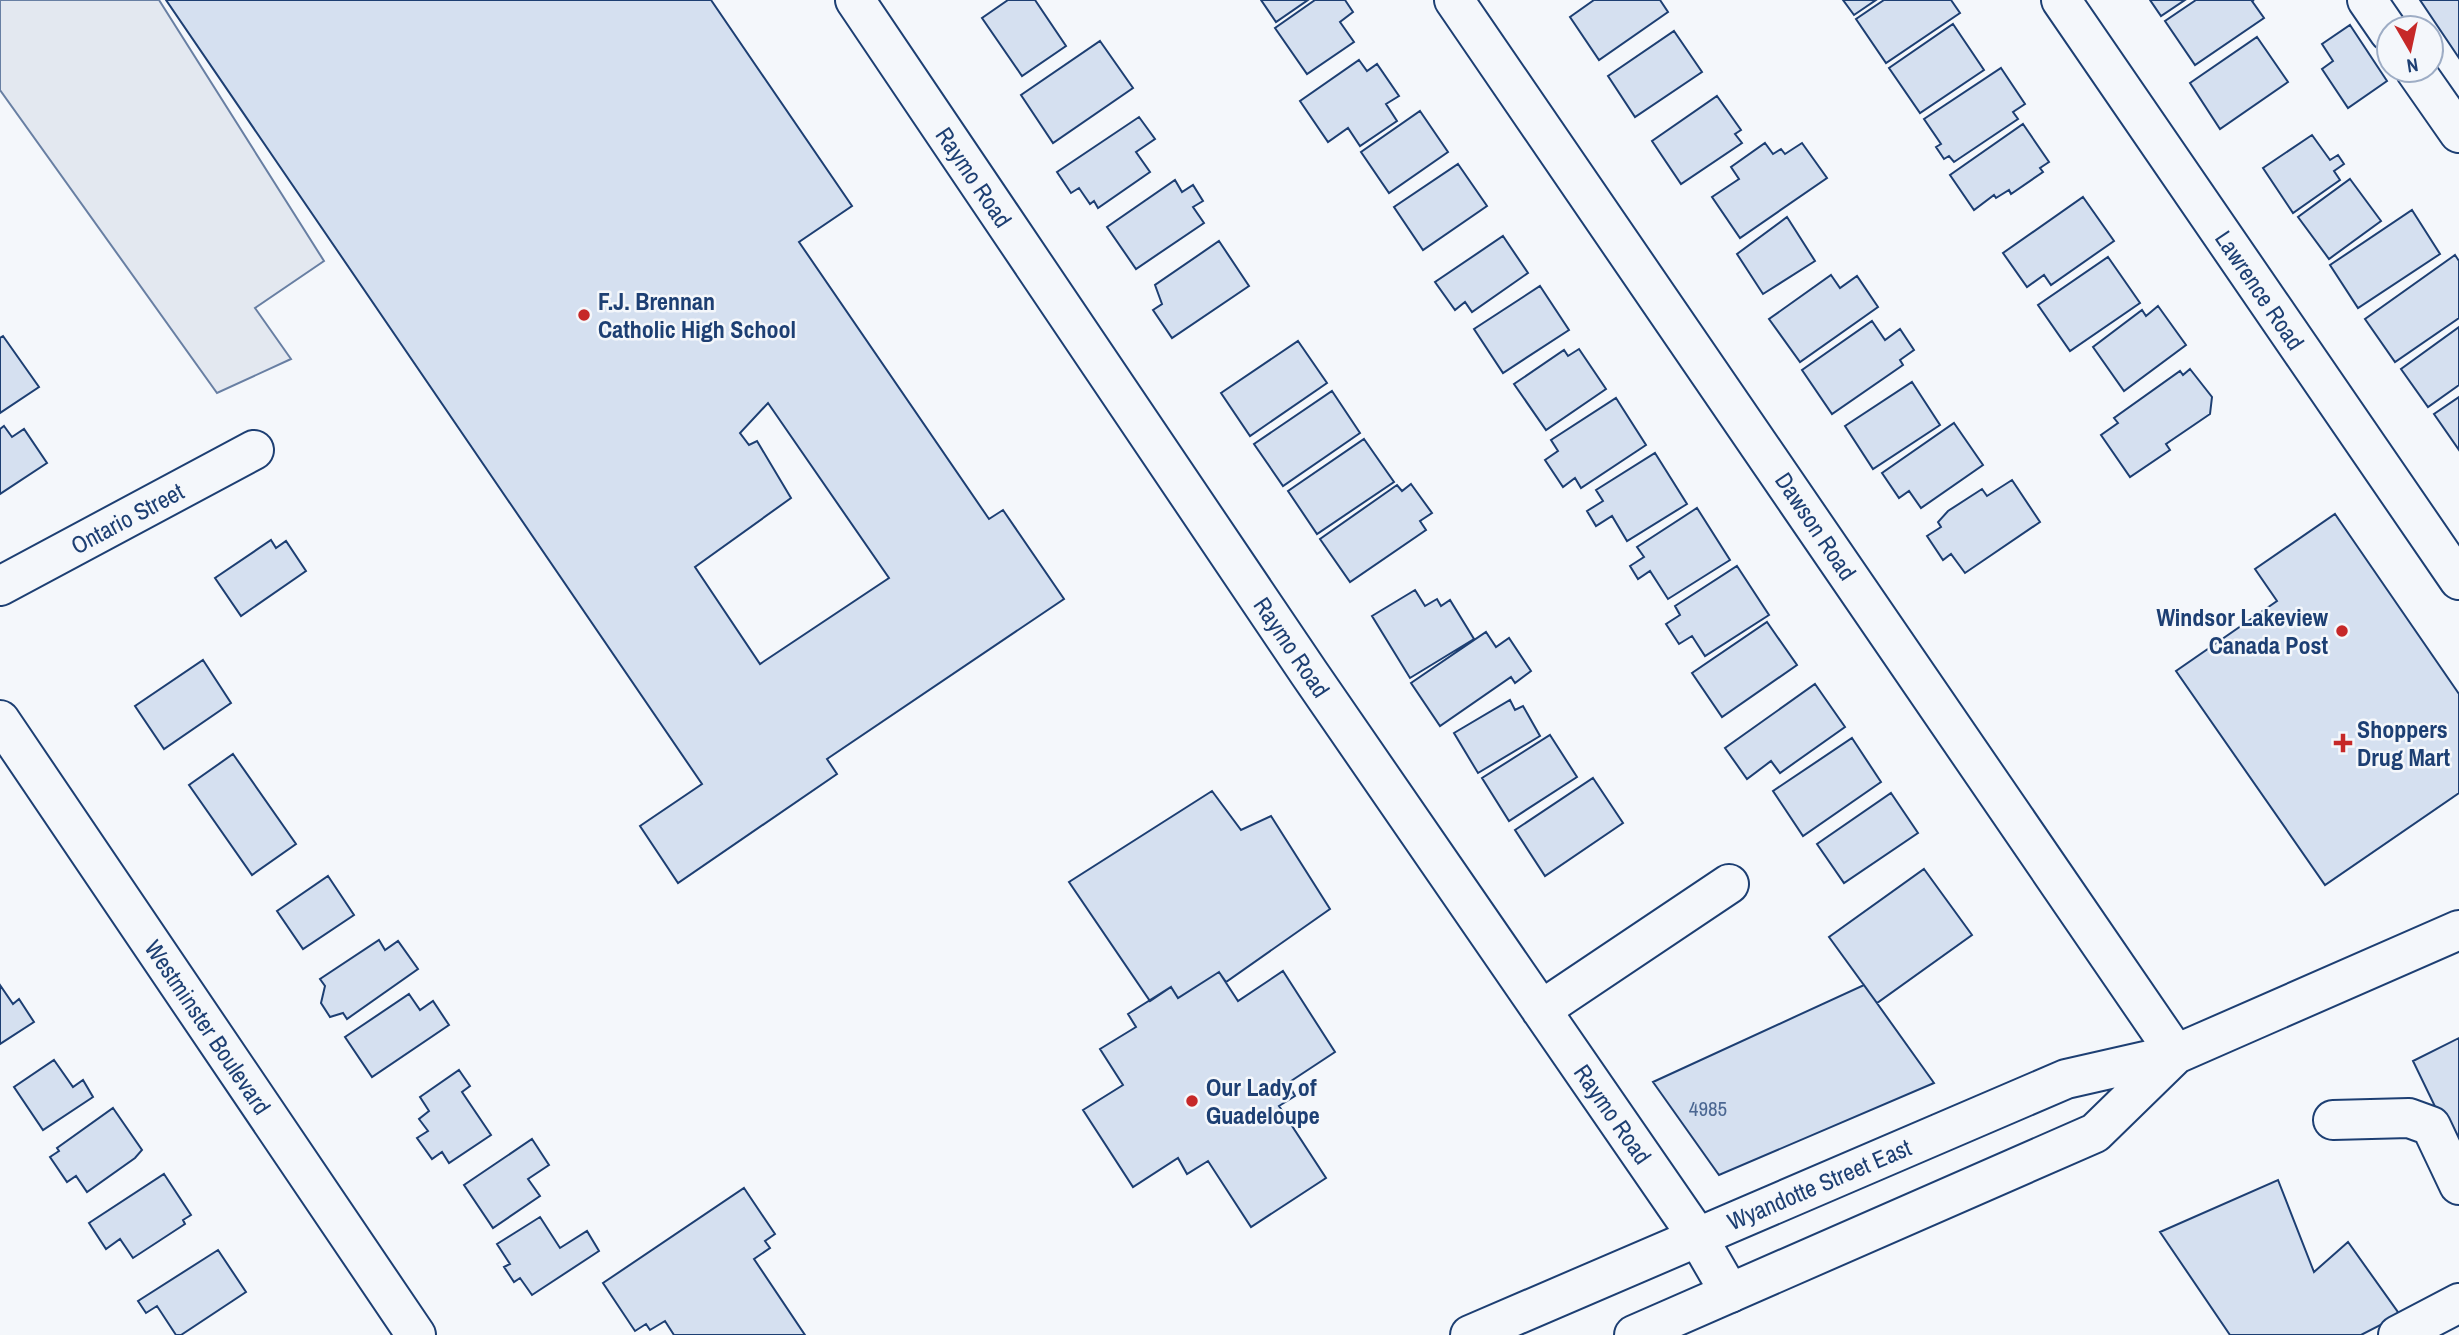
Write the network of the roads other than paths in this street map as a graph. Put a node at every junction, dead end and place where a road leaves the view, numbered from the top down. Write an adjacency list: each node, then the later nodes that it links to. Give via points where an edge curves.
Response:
1 (1454, 0): 13 (street, Dawson Road)
2 (2061, 0): 7 (street, Lawrence Road)
3 (869, 5): 12 (street, Raymo Road, via 1309,673)
4 (2425, 84): 5 (street)
5 (2459, 133)
6 (254, 450): 8 (street, Ontario Street)
7 (2459, 580)
8 (0, 586)
9 (0, 720): 19 (street, Westminster Boulevard)
10 (1729, 884): 12 (street)
11 (2459, 930): 13 (street, Wyandotte Street East)
12 (1541, 1010): 16 (street, Raymo Road)
13 (2176, 1054): 16 (street, Wyandotte Street East, via 2066,1079); 17 (street, Wyandotte Street East, via 2095,1133)
14 (2333, 1120): 15 (street, via 2409,1118 2431,1126)
15 (2459, 1185)
16 (1697, 1236): 17 (street, Raymo Road); 20 (street, Wyandotte Street East)
17 (1730, 1293): 21 (street, Wyandotte Street East)
18 (2459, 1303): 22 (street)
19 (416, 1335)
20 (1470, 1335)
21 (1634, 1335)
22 (2398, 1335)

